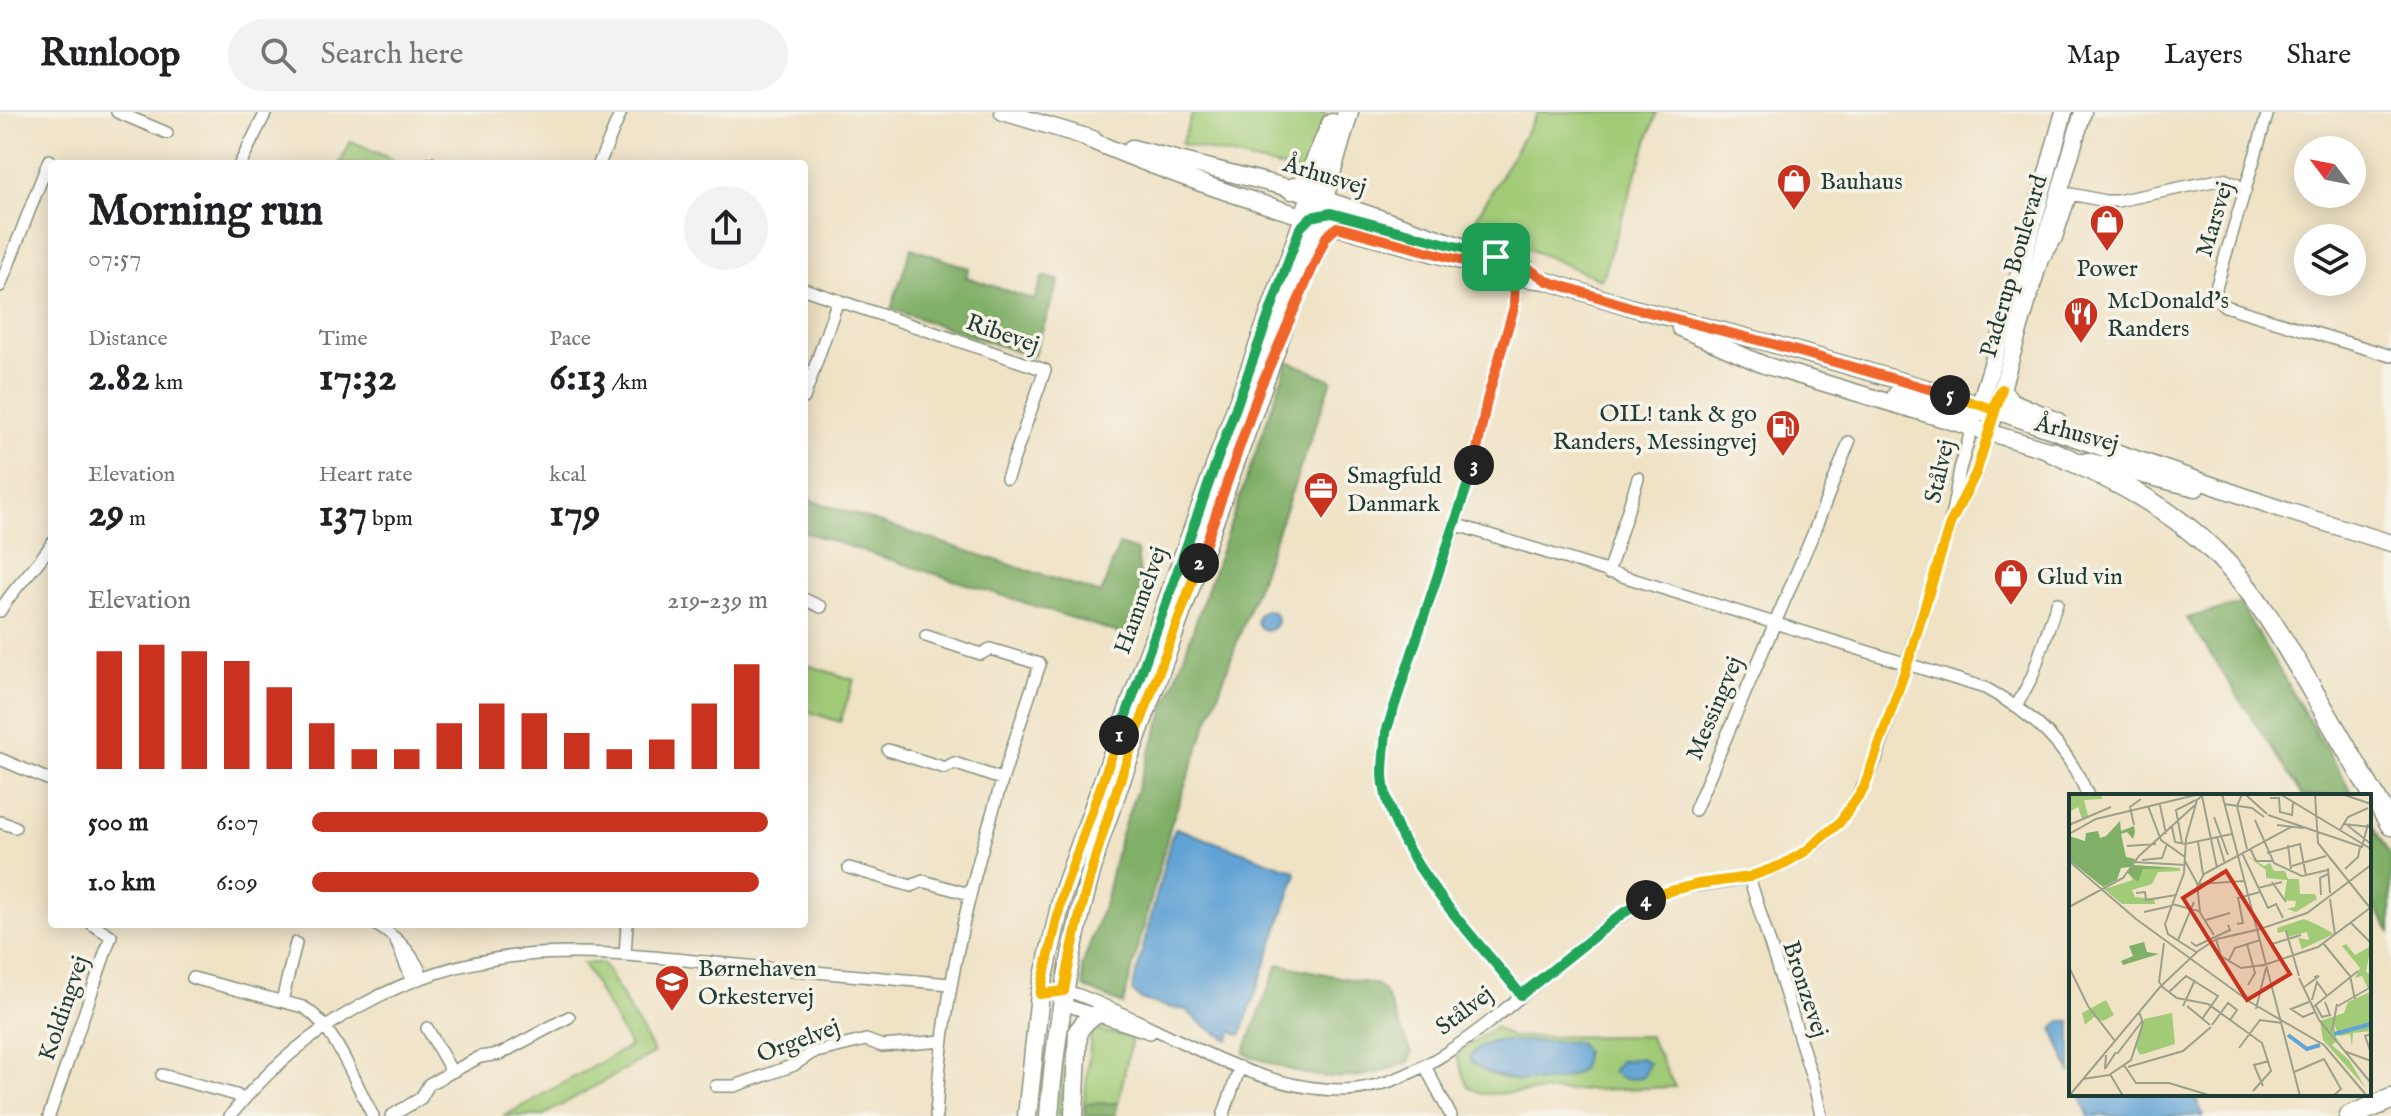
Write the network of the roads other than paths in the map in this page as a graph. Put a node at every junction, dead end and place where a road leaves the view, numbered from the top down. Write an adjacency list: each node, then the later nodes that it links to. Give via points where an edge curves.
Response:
1 (117, 112): 10 (street)
2 (266, 112): 12 (street)
3 (621, 112): 13 (street)
4 (1003, 112): 11 (main road, Århusvej)
5 (1343, 112): 17 (highway, Hammelvej)
6 (1361, 112): 17 (highway, Hammelvej)
7 (2064, 112): 15 (main road, Paderup Boulevard)
8 (2083, 112): 18 (main road, Paderup Boulevard)
9 (2268, 112): 16 (street, Marsvej)
10 (167, 133)
11 (1083, 137): 17 (main road, Århusvej); 17 (main road, Århusvej, via 1180,174)
12 (242, 160)
13 (601, 160)
14 (48, 163): 21 (street)
15 (2044, 182): 28 (main road, via 1976,382); 29 (main road, Paderup Boulevard)
16 (2245, 191): 18 (street, via 2223,179 2117,201 2071,194 2056,239); 25 (street, Marsvej, via 2216,288 2219,303)
17 (1317, 208): 19 (main road, Århusvej); 20 (main road, Århusvej, via 1496,257); 69 (main road, Hammelvej, via 1074,858); 71 (main road, Hammelvej, via 1260,388 1101,836)
18 (2038, 270): 27 (main road, Paderup Boulevard)
19 (1515, 275): 20 (main road, Århusvej); 36 (street, via 1514,307)
20 (1547, 281): 24 (main road, Århusvej)
21 (0, 286)
22 (808, 290): 23 (street, Ribevej)
23 (838, 300): 26 (street); 33 (street, Ribevej, via 1045,370)
24 (1633, 308): 28 (main road, Århusvej); 29 (main road, Århusvej, via 1764,365)
25 (2391, 356)
26 (808, 386)
27 (2002, 389): 29 (main road, Paderup Boulevard); 32 (main road, via 2011,401)
28 (1953, 396): 29 (main road, Århusvej)
29 (1982, 421): 31 (main road, Århusvej); 32 (main road, Århusvej); 37 (street, Stålvej); 37 (street, Stålvej, via 1976,473)
30 (1849, 442): 45 (street, Messingvej)
31 (2052, 452): 35 (main road, Århusvej); 56 (highway, via 2148,500 2227,564 2274,626)
32 (2150, 462): 35 (main road, Århusvej)
33 (1007, 478)
34 (1638, 478): 40 (street)
35 (2287, 511): 38 (main road, Århusvej)
36 (1454, 524): 40 (street); 70 (street, via 1389,718 1383,776 1408,852)
37 (1950, 524): 47 (street, Stålvej)
38 (2391, 543)
39 (48, 549): 44 (street)
40 (1608, 573): 45 (street)
41 (808, 601): 43 (street)
42 (2057, 603): 48 (street)
43 (821, 607)
44 (0, 611)
45 (1774, 624): 47 (street); 54 (street, Messingvej)
46 (926, 636): 52 (street, via 981,654 990,649 1040,664)
47 (1907, 665): 48 (street, via 1985,688); 59 (street, Stålvej, via 1864,788 1839,823 1806,851)
48 (2017, 705): 53 (street, via 2061,749)
49 (888, 750): 52 (street)
50 (0, 759): 51 (street)
51 (48, 779)
52 (1001, 779): 60 (street)
53 (2087, 794)
54 (1695, 810)
55 (0, 822): 57 (street)
56 (2391, 825)
57 (15, 827)
58 (849, 868): 60 (street, via 911,886 923,881)
59 (1749, 877): 70 (street, Stålvej, via 1655,895 1622,914); 86 (street, Bronzevej)
60 (969, 894): 68 (street)
61 (98, 928): 87 (street, Koldingvej, via 111,936)
62 (381, 928): 67 (street, via 394,936)
63 (627, 928): 65 (street)
64 (296, 943): 72 (street)
65 (625, 955): 67 (street, via 524,955); 68 (street)
66 (193, 978): 72 (street)
67 (416, 979): 75 (street)
68 (950, 984): 77 (street)
69 (1040, 994): 71 (street, Stålvej); 92 (main road, Hammelvej)
70 (1521, 995): 79 (street, Stålvej)
71 (1063, 997): 73 (street, Stålvej); 78 (street, Stålvej, via 1094,1001); 93 (main road, Hammelvej)
72 (282, 1001): 75 (street, via 314,1013)
73 (1095, 1015): 78 (street, Stålvej); 94 (main road, via 1078,1031)
74 (569, 1017): 81 (street, via 500,1054 480,1057)
75 (325, 1027): 85 (street); 89 (street)
76 (427, 1028): 81 (street)
77 (943, 1041): 83 (street, Orgelvej, via 882,1046 866,1040 812,1053 735,1086); 91 (street)
78 (1189, 1045): 80 (street, Stålvej)
79 (1425, 1066): 80 (street, Stålvej, via 1375,1086 1344,1090 1282,1081); 96 (street)
80 (1240, 1067): 95 (street)
81 (452, 1072): 90 (street)
82 (162, 1075): 85 (street)
83 (716, 1086)
84 (2391, 1099): 97 (highway)
85 (243, 1100): 88 (street)
86 (1821, 1115)
87 (49, 1116)
88 (230, 1116)
89 (373, 1116)
90 (391, 1116)
91 (936, 1116)
92 (1027, 1116)
93 (1049, 1116)
94 (1074, 1116)
95 (1223, 1116)
96 (1451, 1116)
97 (2350, 1116)

